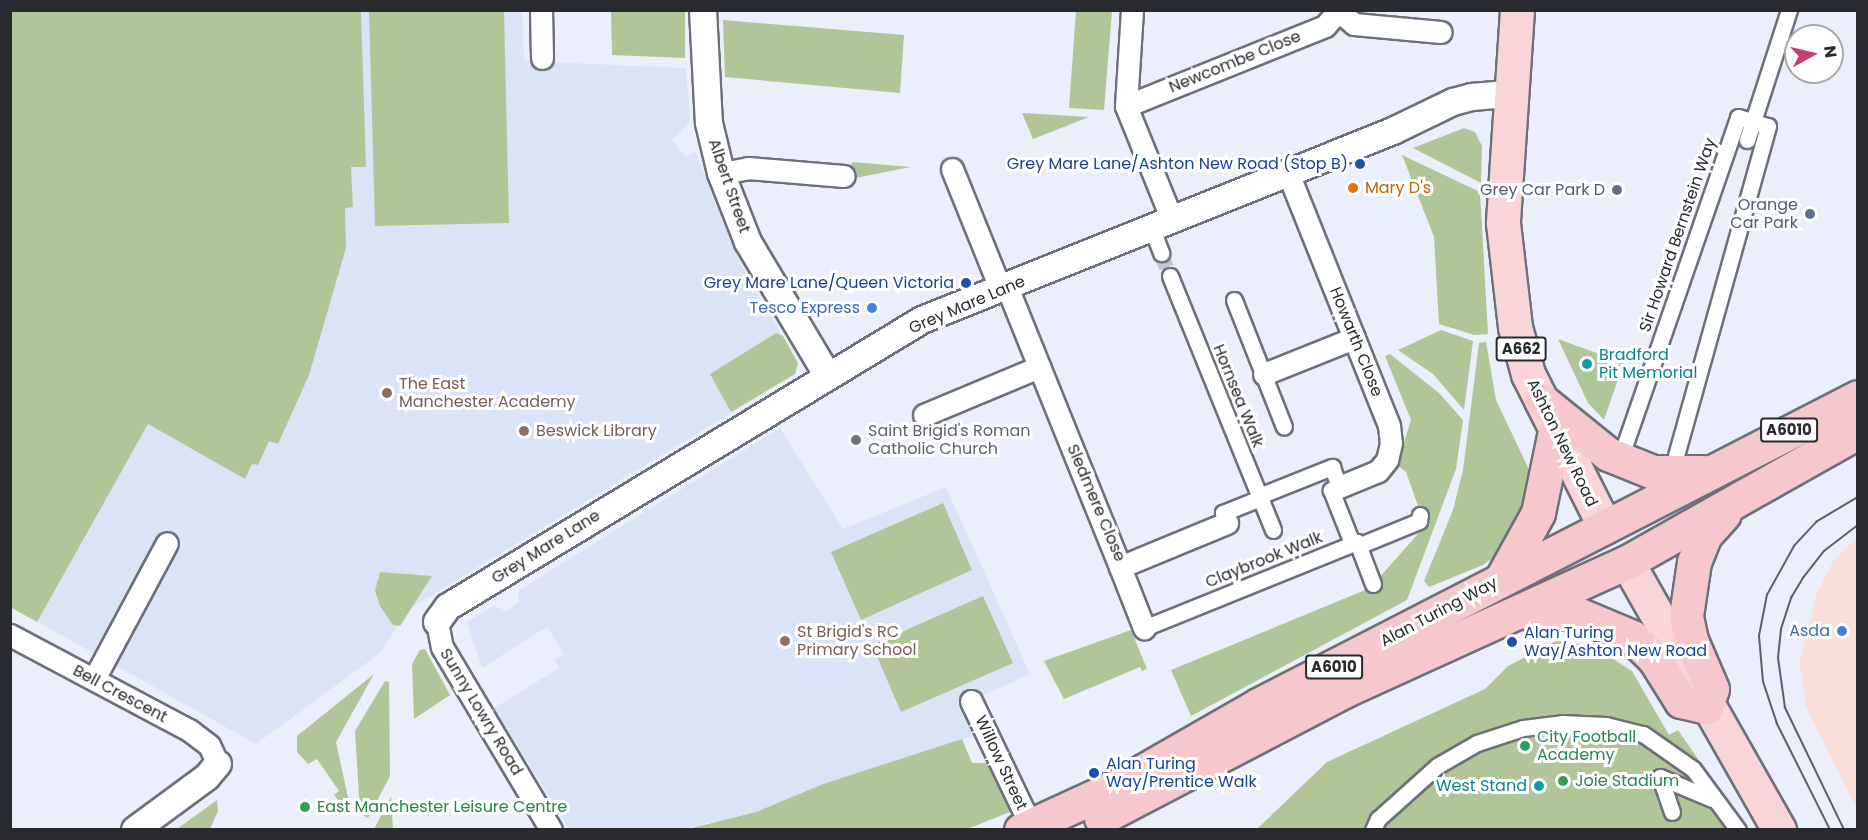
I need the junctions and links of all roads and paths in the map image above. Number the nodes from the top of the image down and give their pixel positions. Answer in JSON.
{"nodes":[{"id":1,"x":541,"y":10,"type":"edge"},
{"id":2,"x":704,"y":10,"type":"edge"},
{"id":3,"x":1132,"y":10,"type":"edge"},
{"id":4,"x":1517,"y":10,"type":"edge"},
{"id":5,"x":1789,"y":10,"type":"edge"},
{"id":6,"x":1339,"y":11,"type":"edge"},
{"id":7,"x":1441,"y":32,"type":"dead end"},
{"id":8,"x":542,"y":58,"type":"dead end"},
{"id":9,"x":1510,"y":94,"type":"junction"},
{"id":10,"x":1126,"y":106,"type":"junction"},
{"id":11,"x":1753,"y":121,"type":"junction"},
{"id":12,"x":1747,"y":140,"type":"dead end"},
{"id":13,"x":952,"y":169,"type":"dead end"},
{"id":14,"x":721,"y":173,"type":"junction"},
{"id":15,"x":1288,"y":173,"type":"junction"},
{"id":16,"x":844,"y":176,"type":"dead end"},
{"id":17,"x":1162,"y":224,"type":"junction"},
{"id":18,"x":1161,"y":253,"type":"tunnel mouth"},
{"id":19,"x":1170,"y":276,"type":"tunnel mouth"},
{"id":20,"x":1004,"y":289,"type":"junction"},
{"id":21,"x":1234,"y":300,"type":"dead end"},
{"id":22,"x":1354,"y":338,"type":"junction"},
{"id":23,"x":1039,"y":367,"type":"junction"},
{"id":24,"x":1264,"y":374,"type":"junction"},
{"id":25,"x":828,"y":376,"type":"junction"},
{"id":26,"x":1857,"y":397,"type":"edge"},
{"id":27,"x":1541,"y":400,"type":"junction"},
{"id":28,"x":924,"y":415,"type":"dead end"},
{"id":29,"x":1284,"y":426,"type":"dead end"},
{"id":30,"x":1555,"y":431,"type":"junction"},
{"id":31,"x":1857,"y":432,"type":"edge"},
{"id":32,"x":1623,"y":447,"type":"dead end"},
{"id":33,"x":1676,"y":455,"type":"dead end"},
{"id":34,"x":1805,"y":460,"type":"junction"},
{"id":35,"x":1706,"y":472,"type":"junction"},
{"id":36,"x":1339,"y":487,"type":"junction"},
{"id":37,"x":1260,"y":497,"type":"junction"},
{"id":38,"x":1734,"y":502,"type":"junction"},
{"id":39,"x":1420,"y":515,"type":"dead end"},
{"id":40,"x":1227,"y":524,"type":"joint"},
{"id":41,"x":1605,"y":527,"type":"junction"},
{"id":42,"x":1273,"y":530,"type":"dead end"},
{"id":43,"x":166,"y":543,"type":"dead end"},
{"id":44,"x":1355,"y":545,"type":"junction"},
{"id":45,"x":1627,"y":562,"type":"junction"},
{"id":46,"x":1120,"y":567,"type":"junction"},
{"id":47,"x":1501,"y":579,"type":"junction"},
{"id":48,"x":1373,"y":585,"type":"dead end"},
{"id":49,"x":1515,"y":614,"type":"junction"},
{"id":50,"x":437,"y":622,"type":"joint"},
{"id":51,"x":1144,"y":628,"type":"joint"},
{"id":52,"x":10,"y":635,"type":"edge"},
{"id":53,"x":1349,"y":659,"type":"junction"},
{"id":54,"x":94,"y":680,"type":"junction"},
{"id":55,"x":971,"y":701,"type":"dead end"},
{"id":56,"x":1706,"y":707,"type":"junction"},
{"id":57,"x":218,"y":764,"type":"joint"},
{"id":58,"x":1713,"y":800,"type":"junction"},
{"id":59,"x":1672,"y":812,"type":"dead end"},
{"id":60,"x":1026,"y":828,"type":"edge"},
{"id":61,"x":135,"y":830,"type":"edge"},
{"id":62,"x":551,"y":830,"type":"edge"},
{"id":63,"x":1076,"y":830,"type":"edge"},
{"id":64,"x":1373,"y":830,"type":"edge"},
{"id":65,"x":1738,"y":830,"type":"edge"},
{"id":66,"x":1779,"y":830,"type":"edge"}],
"edges":[{"from":1,"to":8,"type":"street"},
{"from":2,"to":14,"type":"street","name":"Albert Street"},
{"from":3,"to":10,"type":"street"},
{"from":4,"to":9,"type":"main road","name":"Ashton New Road","number":"A662"},
{"from":5,"to":11,"type":"street"},
{"from":6,"to":7,"type":"street"},
{"from":6,"to":10,"type":"street","name":"Newcombe Close"},
{"from":9,"to":15,"type":"street","name":"Grey Mare Lane"},
{"from":9,"to":27,"type":"main road","name":"Ashton New Road","number":"A662"},
{"from":10,"to":17,"type":"street"},
{"from":11,"to":12,"type":"street"},
{"from":11,"to":32,"type":"street","name":"Sir Howard Bernstein Way"},
{"from":11,"to":33,"type":"street"},
{"from":13,"to":20,"type":"street","name":"Sledmere Close"},
{"from":14,"to":16,"type":"street"},
{"from":14,"to":25,"type":"street","name":"Albert Street"},
{"from":15,"to":17,"type":"street","name":"Grey Mare Lane"},
{"from":15,"to":22,"type":"street","name":"Howarth Close"},
{"from":17,"to":18,"type":"street"},
{"from":17,"to":20,"type":"street","name":"Grey Mare Lane"},
{"from":19,"to":37,"type":"street","name":"Hornsea Walk"},
{"from":20,"to":23,"type":"street","name":"Sledmere Close"},
{"from":20,"to":25,"type":"street","name":"Grey Mare Lane"},
{"from":21,"to":24,"type":"street"},
{"from":22,"to":24,"type":"street"},
{"from":22,"to":36,"type":"street","name":"Howarth Close"},
{"from":23,"to":28,"type":"street"},
{"from":23,"to":46,"type":"street","name":"Sledmere Close"},
{"from":24,"to":29,"type":"street"},
{"from":25,"to":50,"type":"street","name":"Grey Mare Lane"},
{"from":26,"to":35,"type":"highway","name":"Alan Turing Way","number":"A6010"},
{"from":27,"to":30,"type":"main road","name":"Ashton New Road","number":"A662"},
{"from":27,"to":35,"type":"highway"},
{"from":30,"to":41,"type":"main road","name":"Ashton New Road","number":"A662"},
{"from":30,"to":47,"type":"highway"},
{"from":31,"to":34,"type":"highway","name":"Alan Turing Way","number":"A6010"},
{"from":34,"to":38,"type":"highway","name":"Alan Turing Way","number":"A6010"},
{"from":34,"to":41,"type":"highway"},
{"from":35,"to":41,"type":"highway","name":"Alan Turing Way","number":"A6010"},
{"from":36,"to":37,"type":"street","name":"Sledmere Close"},
{"from":36,"to":44,"type":"street"},
{"from":37,"to":40,"type":"street","name":"Sledmere Close"},
{"from":37,"to":42,"type":"street","name":"Hornsea Walk"},
{"from":38,"to":45,"type":"highway","name":"Alan Turing Way","number":"A6010"},
{"from":38,"to":56,"type":"highway"},
{"from":39,"to":44,"type":"street","name":"Claybrook Walk"},
{"from":40,"to":46,"type":"street","name":"Sledmere Close"},
{"from":41,"to":45,"type":"highway","name":"Ashton New Road"},
{"from":41,"to":47,"type":"highway","name":"Alan Turing Way","number":"A6010"},
{"from":43,"to":54,"type":"street"},
{"from":44,"to":48,"type":"street"},
{"from":44,"to":51,"type":"street","name":"Claybrook Walk"},
{"from":45,"to":49,"type":"highway","name":"Alan Turing Way","number":"A6010"},
{"from":45,"to":53,"type":"highway"},
{"from":45,"to":56,"type":"main road","name":"Ashton New Road"},
{"from":46,"to":51,"type":"street"},
{"from":47,"to":53,"type":"highway","name":"Alan Turing Way","number":"A6010"},
{"from":49,"to":56,"type":"highway"},
{"from":49,"to":63,"type":"highway","name":"Alan Turing Way","number":"A6010"},
{"from":50,"to":62,"type":"street","name":"Sunny Lowry Road"},
{"from":52,"to":54,"type":"street","name":"Bell Crescent"},
{"from":53,"to":60,"type":"highway","name":"Alan Turing Way","number":"A6010"},
{"from":54,"to":57,"type":"street","name":"Bell Crescent"},
{"from":55,"to":60,"type":"street","name":"Willow Street"},
{"from":56,"to":66,"type":"main road","name":"Ashton New Road"},
{"from":57,"to":61,"type":"street"},
{"from":58,"to":59,"type":"street"},
{"from":58,"to":64,"type":"street"},
{"from":58,"to":65,"type":"street"}]}
